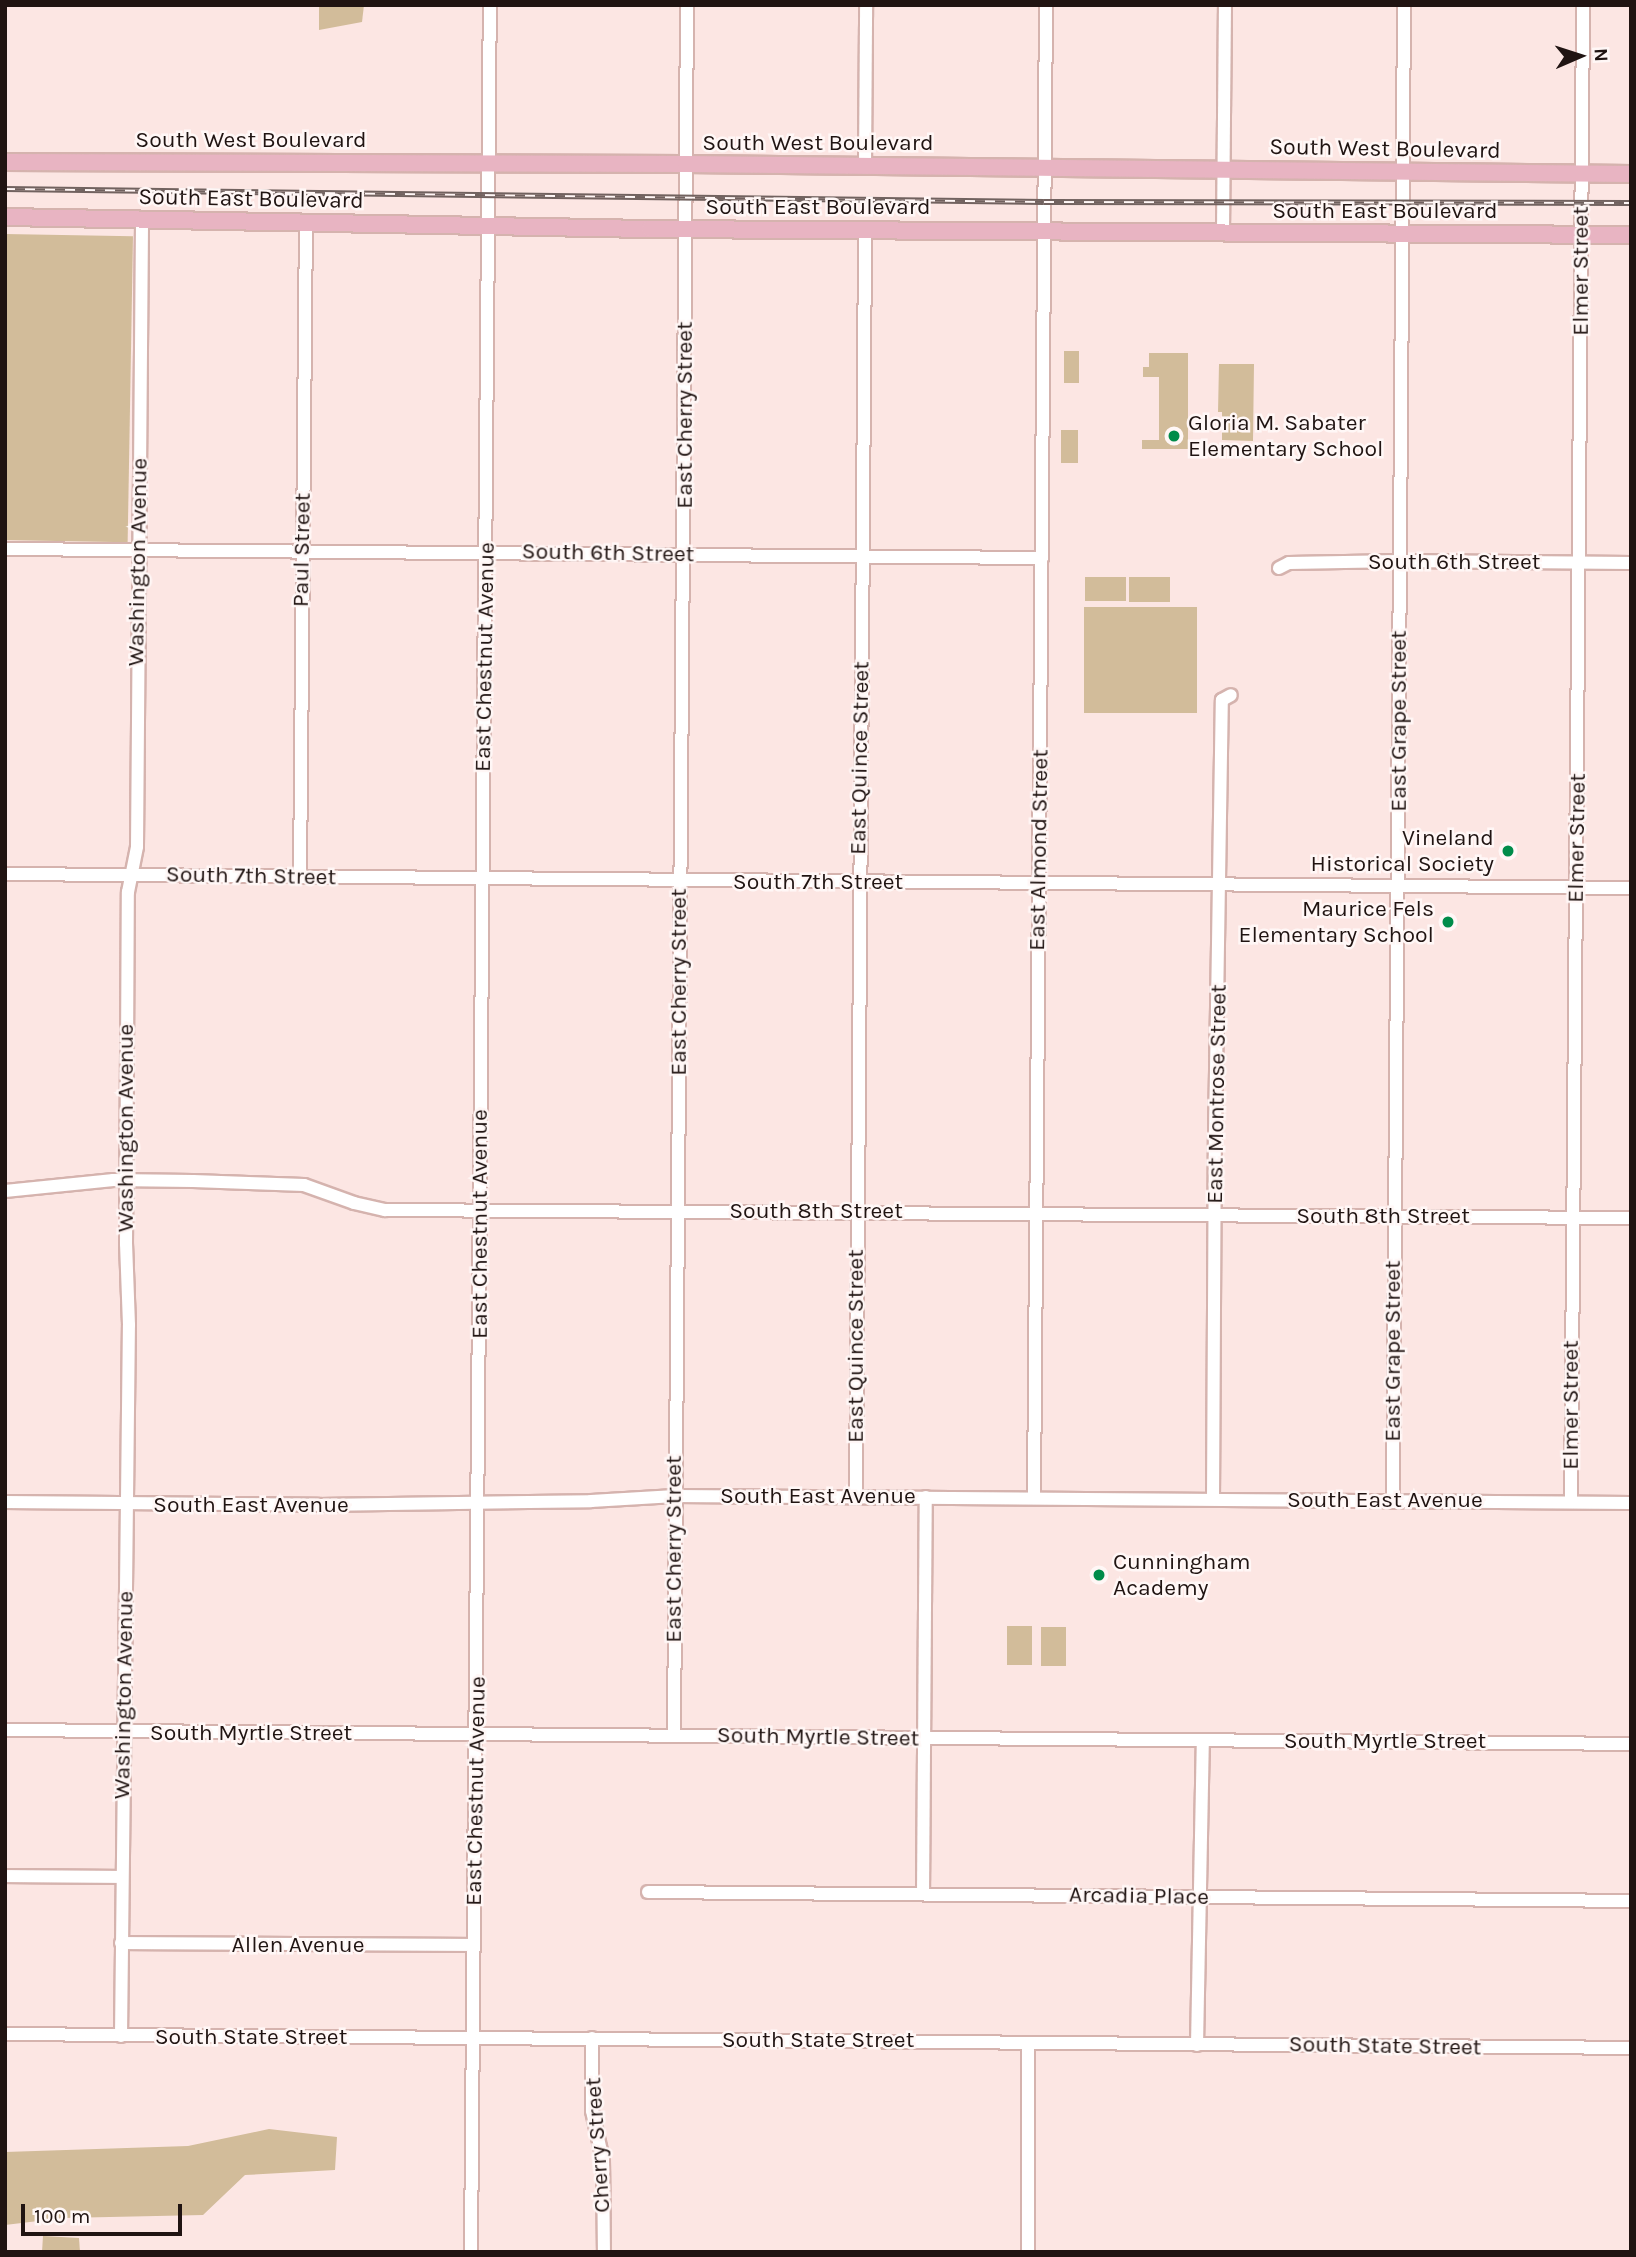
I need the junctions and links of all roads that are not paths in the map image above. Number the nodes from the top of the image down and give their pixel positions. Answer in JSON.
{"nodes":[{"id":1,"x":490,"y":5,"type":"edge"},
{"id":2,"x":687,"y":5,"type":"edge"},
{"id":3,"x":866,"y":5,"type":"edge"},
{"id":4,"x":1046,"y":5,"type":"edge"},
{"id":5,"x":1225,"y":5,"type":"edge"},
{"id":6,"x":1404,"y":5,"type":"edge"},
{"id":7,"x":1583,"y":5,"type":"edge"},
{"id":8,"x":5,"y":162,"type":"edge"},
{"id":9,"x":489,"y":163,"type":"junction"},
{"id":10,"x":686,"y":164,"type":"junction"},
{"id":11,"x":865,"y":166,"type":"junction"},
{"id":12,"x":1045,"y":167,"type":"junction"},
{"id":13,"x":1224,"y":170,"type":"junction"},
{"id":14,"x":1404,"y":172,"type":"junction"},
{"id":15,"x":1582,"y":173,"type":"junction"},
{"id":16,"x":1631,"y":174,"type":"edge"},
{"id":17,"x":5,"y":217,"type":"edge"},
{"id":18,"x":142,"y":221,"type":"junction"},
{"id":19,"x":306,"y":222,"type":"junction"},
{"id":20,"x":489,"y":224,"type":"junction"},
{"id":21,"x":686,"y":229,"type":"junction"},
{"id":22,"x":864,"y":230,"type":"junction"},
{"id":23,"x":1044,"y":230,"type":"junction"},
{"id":24,"x":1223,"y":232,"type":"junction"},
{"id":25,"x":1403,"y":234,"type":"junction"},
{"id":26,"x":1581,"y":235,"type":"junction"},
{"id":27,"x":1631,"y":236,"type":"edge"},
{"id":28,"x":5,"y":548,"type":"edge"},
{"id":29,"x":138,"y":549,"type":"junction"},
{"id":30,"x":302,"y":551,"type":"junction"},
{"id":31,"x":486,"y":551,"type":"junction"},
{"id":32,"x":684,"y":554,"type":"junction"},
{"id":33,"x":862,"y":556,"type":"junction"},
{"id":34,"x":1042,"y":558,"type":"junction"},
{"id":35,"x":1399,"y":561,"type":"junction"},
{"id":36,"x":1579,"y":563,"type":"junction"},
{"id":37,"x":1631,"y":563,"type":"edge"},
{"id":38,"x":1279,"y":569,"type":"dead end"},
{"id":39,"x":1231,"y":695,"type":"dead end"},
{"id":40,"x":5,"y":874,"type":"edge"},
{"id":41,"x":133,"y":875,"type":"junction"},
{"id":42,"x":300,"y":877,"type":"junction"},
{"id":43,"x":482,"y":878,"type":"junction"},
{"id":44,"x":680,"y":881,"type":"junction"},
{"id":45,"x":859,"y":883,"type":"junction"},
{"id":46,"x":1039,"y":884,"type":"junction"},
{"id":47,"x":1219,"y":886,"type":"junction"},
{"id":48,"x":1398,"y":886,"type":"junction"},
{"id":49,"x":1576,"y":888,"type":"junction"},
{"id":50,"x":1631,"y":888,"type":"edge"},
{"id":51,"x":126,"y":1180,"type":"junction"},
{"id":52,"x":5,"y":1192,"type":"edge"},
{"id":53,"x":480,"y":1208,"type":"junction"},
{"id":54,"x":677,"y":1211,"type":"junction"},
{"id":55,"x":857,"y":1212,"type":"junction"},
{"id":56,"x":1036,"y":1213,"type":"junction"},
{"id":57,"x":1215,"y":1214,"type":"junction"},
{"id":58,"x":1394,"y":1217,"type":"junction"},
{"id":59,"x":1573,"y":1217,"type":"junction"},
{"id":60,"x":1631,"y":1218,"type":"edge"},
{"id":61,"x":675,"y":1496,"type":"junction"},
{"id":62,"x":856,"y":1496,"type":"junction"},
{"id":63,"x":926,"y":1497,"type":"junction"},
{"id":64,"x":1034,"y":1497,"type":"junction"},
{"id":65,"x":1213,"y":1499,"type":"junction"},
{"id":66,"x":5,"y":1502,"type":"edge"},
{"id":67,"x":478,"y":1502,"type":"junction"},
{"id":68,"x":1393,"y":1502,"type":"junction"},
{"id":69,"x":1571,"y":1502,"type":"junction"},
{"id":70,"x":1631,"y":1503,"type":"edge"},
{"id":71,"x":127,"y":1504,"type":"junction"},
{"id":72,"x":5,"y":1730,"type":"edge"},
{"id":73,"x":123,"y":1732,"type":"junction"},
{"id":74,"x":476,"y":1734,"type":"junction"},
{"id":75,"x":674,"y":1736,"type":"junction"},
{"id":76,"x":924,"y":1738,"type":"junction"},
{"id":77,"x":1203,"y":1740,"type":"junction"},
{"id":78,"x":1631,"y":1744,"type":"edge"},
{"id":79,"x":5,"y":1875,"type":"edge"},
{"id":80,"x":122,"y":1877,"type":"junction"},
{"id":81,"x":648,"y":1892,"type":"dead end"},
{"id":82,"x":923,"y":1894,"type":"junction"},
{"id":83,"x":1200,"y":1896,"type":"junction"},
{"id":84,"x":1631,"y":1901,"type":"edge"},
{"id":85,"x":121,"y":1943,"type":"junction"},
{"id":86,"x":474,"y":1945,"type":"junction"},
{"id":87,"x":5,"y":2034,"type":"edge"},
{"id":88,"x":121,"y":2036,"type":"junction"},
{"id":89,"x":473,"y":2038,"type":"junction"},
{"id":90,"x":592,"y":2039,"type":"junction"},
{"id":91,"x":1028,"y":2043,"type":"junction"},
{"id":92,"x":1197,"y":2045,"type":"junction"},
{"id":93,"x":1631,"y":2048,"type":"edge"},
{"id":94,"x":471,"y":2252,"type":"edge"},
{"id":95,"x":604,"y":2252,"type":"edge"},
{"id":96,"x":1028,"y":2252,"type":"edge"}],
"edges":[{"from":1,"to":9,"type":"street","name":"East Chestnut Avenue"},
{"from":2,"to":10,"type":"street","name":"East Cherry Street"},
{"from":3,"to":11,"type":"street"},
{"from":4,"to":12,"type":"street","name":"East Almond Street"},
{"from":5,"to":13,"type":"street"},
{"from":6,"to":14,"type":"street","name":"East Grape Street"},
{"from":7,"to":15,"type":"street","name":"Elmer Street"},
{"from":8,"to":9,"type":"main road","name":"South West Boulevard"},
{"from":9,"to":10,"type":"main road","name":"South West Boulevard"},
{"from":9,"to":20,"type":"street","name":"East Chestnut Avenue"},
{"from":10,"to":11,"type":"main road","name":"South West Boulevard"},
{"from":10,"to":21,"type":"street","name":"East Cherry Street"},
{"from":11,"to":12,"type":"main road","name":"South West Boulevard"},
{"from":12,"to":13,"type":"main road","name":"South West Boulevard"},
{"from":12,"to":23,"type":"street","name":"East Almond Street"},
{"from":13,"to":14,"type":"main road","name":"South West Boulevard"},
{"from":13,"to":24,"type":"street"},
{"from":14,"to":15,"type":"main road","name":"South West Boulevard"},
{"from":14,"to":25,"type":"street","name":"East Grape Street"},
{"from":15,"to":16,"type":"main road","name":"South West Boulevard"},
{"from":15,"to":26,"type":"street","name":"Elmer Street"},
{"from":17,"to":18,"type":"main road","name":"South East Boulevard"},
{"from":18,"to":19,"type":"main road","name":"South East Boulevard"},
{"from":18,"to":29,"type":"street","name":"Washington Avenue"},
{"from":19,"to":20,"type":"main road","name":"South East Boulevard"},
{"from":19,"to":30,"type":"street","name":"Paul Street"},
{"from":20,"to":21,"type":"main road","name":"South East Boulevard"},
{"from":20,"to":31,"type":"street","name":"East Chestnut Avenue"},
{"from":21,"to":22,"type":"main road","name":"South East Boulevard"},
{"from":21,"to":32,"type":"street","name":"East Cherry Street"},
{"from":22,"to":23,"type":"main road","name":"South East Boulevard"},
{"from":22,"to":33,"type":"street","name":"East Quince Street"},
{"from":23,"to":24,"type":"main road","name":"South East Boulevard"},
{"from":23,"to":34,"type":"street","name":"East Almond Street"},
{"from":24,"to":25,"type":"main road","name":"South East Boulevard"},
{"from":25,"to":26,"type":"main road","name":"South East Boulevard"},
{"from":25,"to":35,"type":"street","name":"East Grape Street"},
{"from":26,"to":27,"type":"main road","name":"South East Boulevard"},
{"from":26,"to":36,"type":"street","name":"Elmer Street"},
{"from":28,"to":29,"type":"street","name":"South 6th Street"},
{"from":29,"to":30,"type":"street","name":"South 6th Street"},
{"from":29,"to":41,"type":"street","name":"Washington Avenue"},
{"from":30,"to":31,"type":"street","name":"South 6th Street"},
{"from":30,"to":42,"type":"street","name":"Paul Street"},
{"from":31,"to":32,"type":"street","name":"South 6th Street"},
{"from":31,"to":43,"type":"street","name":"East Chestnut Avenue"},
{"from":32,"to":33,"type":"street","name":"South 6th Street"},
{"from":32,"to":44,"type":"street","name":"East Cherry Street"},
{"from":33,"to":34,"type":"street","name":"South 6th Street"},
{"from":33,"to":45,"type":"street","name":"East Quince Street"},
{"from":34,"to":46,"type":"street","name":"East Almond Street"},
{"from":35,"to":36,"type":"street","name":"South 6th Street"},
{"from":35,"to":38,"type":"street","name":"South 6th Street"},
{"from":35,"to":48,"type":"street","name":"East Grape Street"},
{"from":36,"to":37,"type":"street","name":"South 6th Street"},
{"from":36,"to":49,"type":"street","name":"Elmer Street"},
{"from":39,"to":47,"type":"street","name":"East Montrose Street"},
{"from":40,"to":41,"type":"street","name":"South 7th Street"},
{"from":41,"to":42,"type":"street","name":"South 7th Street"},
{"from":41,"to":51,"type":"street","name":"Washington Avenue"},
{"from":42,"to":43,"type":"street","name":"South 7th Street"},
{"from":43,"to":44,"type":"street","name":"South 7th Street"},
{"from":43,"to":53,"type":"street","name":"East Chestnut Avenue"},
{"from":44,"to":45,"type":"street","name":"South 7th Street"},
{"from":44,"to":54,"type":"street","name":"East Cherry Street"},
{"from":45,"to":46,"type":"street","name":"South 7th Street"},
{"from":45,"to":55,"type":"street","name":"East Quince Street"},
{"from":46,"to":47,"type":"street","name":"South 7th Street"},
{"from":46,"to":56,"type":"street","name":"East Almond Street"},
{"from":47,"to":48,"type":"street","name":"South 7th Street"},
{"from":47,"to":57,"type":"street","name":"East Montrose Street"},
{"from":48,"to":49,"type":"street","name":"South 7th Street"},
{"from":48,"to":58,"type":"street","name":"East Grape Street"},
{"from":49,"to":50,"type":"street","name":"South 7th Street"},
{"from":49,"to":59,"type":"street","name":"Elmer Street"},
{"from":51,"to":52,"type":"street","name":"South 8th Street"},
{"from":51,"to":53,"type":"street","name":"South 8th Street"},
{"from":51,"to":71,"type":"street","name":"Washington Avenue"},
{"from":53,"to":54,"type":"street","name":"South 8th Street"},
{"from":53,"to":67,"type":"street","name":"East Chestnut Avenue"},
{"from":54,"to":55,"type":"street","name":"South 8th Street"},
{"from":54,"to":61,"type":"street","name":"East Cherry Street"},
{"from":55,"to":56,"type":"street","name":"South 8th Street"},
{"from":55,"to":62,"type":"street","name":"East Quince Street"},
{"from":56,"to":57,"type":"street","name":"South 8th Street"},
{"from":56,"to":64,"type":"street","name":"East Almond Street"},
{"from":57,"to":58,"type":"street","name":"South 8th Street"},
{"from":57,"to":65,"type":"street","name":"East Montrose Street"},
{"from":58,"to":59,"type":"street","name":"South 8th Street"},
{"from":58,"to":68,"type":"street","name":"East Grape Street"},
{"from":59,"to":60,"type":"street","name":"South 8th Street"},
{"from":59,"to":69,"type":"street","name":"Elmer Street"},
{"from":61,"to":62,"type":"street","name":"South East Avenue"},
{"from":61,"to":67,"type":"street","name":"South East Avenue"},
{"from":61,"to":75,"type":"street","name":"East Cherry Street"},
{"from":62,"to":63,"type":"street","name":"South East Avenue"},
{"from":63,"to":64,"type":"street","name":"South East Avenue"},
{"from":63,"to":76,"type":"street"},
{"from":64,"to":65,"type":"street","name":"South East Avenue"},
{"from":65,"to":68,"type":"street","name":"South East Avenue"},
{"from":66,"to":71,"type":"street","name":"South East Avenue"},
{"from":67,"to":71,"type":"street","name":"South East Avenue"},
{"from":67,"to":74,"type":"street","name":"East Chestnut Avenue"},
{"from":68,"to":69,"type":"street","name":"South East Avenue"},
{"from":69,"to":70,"type":"street","name":"South East Avenue"},
{"from":71,"to":73,"type":"street","name":"Washington Avenue"},
{"from":72,"to":73,"type":"street","name":"South Myrtle Street"},
{"from":73,"to":74,"type":"street","name":"South Myrtle Street"},
{"from":73,"to":80,"type":"street","name":"Washington Avenue"},
{"from":74,"to":75,"type":"street","name":"South Myrtle Street"},
{"from":74,"to":86,"type":"street","name":"East Chestnut Avenue"},
{"from":75,"to":76,"type":"street","name":"South Myrtle Street"},
{"from":76,"to":77,"type":"street","name":"South Myrtle Street"},
{"from":76,"to":82,"type":"street"},
{"from":77,"to":78,"type":"street","name":"South Myrtle Street"},
{"from":77,"to":83,"type":"street"},
{"from":79,"to":80,"type":"street"},
{"from":80,"to":85,"type":"street","name":"Washington Avenue"},
{"from":81,"to":82,"type":"street","name":"Arcadia Place"},
{"from":82,"to":83,"type":"street","name":"Arcadia Place"},
{"from":83,"to":84,"type":"street","name":"Arcadia Place"},
{"from":83,"to":92,"type":"street"},
{"from":85,"to":86,"type":"street","name":"Allen Avenue"},
{"from":85,"to":88,"type":"street","name":"Washington Avenue"},
{"from":86,"to":89,"type":"street","name":"East Chestnut Avenue"},
{"from":87,"to":88,"type":"street","name":"South State Street"},
{"from":88,"to":89,"type":"street","name":"South State Street"},
{"from":89,"to":90,"type":"street","name":"South State Street"},
{"from":89,"to":94,"type":"street","name":"East Chestnut Avenue"},
{"from":90,"to":91,"type":"street","name":"South State Street"},
{"from":90,"to":95,"type":"street","name":"Cherry Street"},
{"from":91,"to":92,"type":"street","name":"South State Street"},
{"from":91,"to":96,"type":"street"},
{"from":92,"to":93,"type":"street","name":"South State Street"}]}
